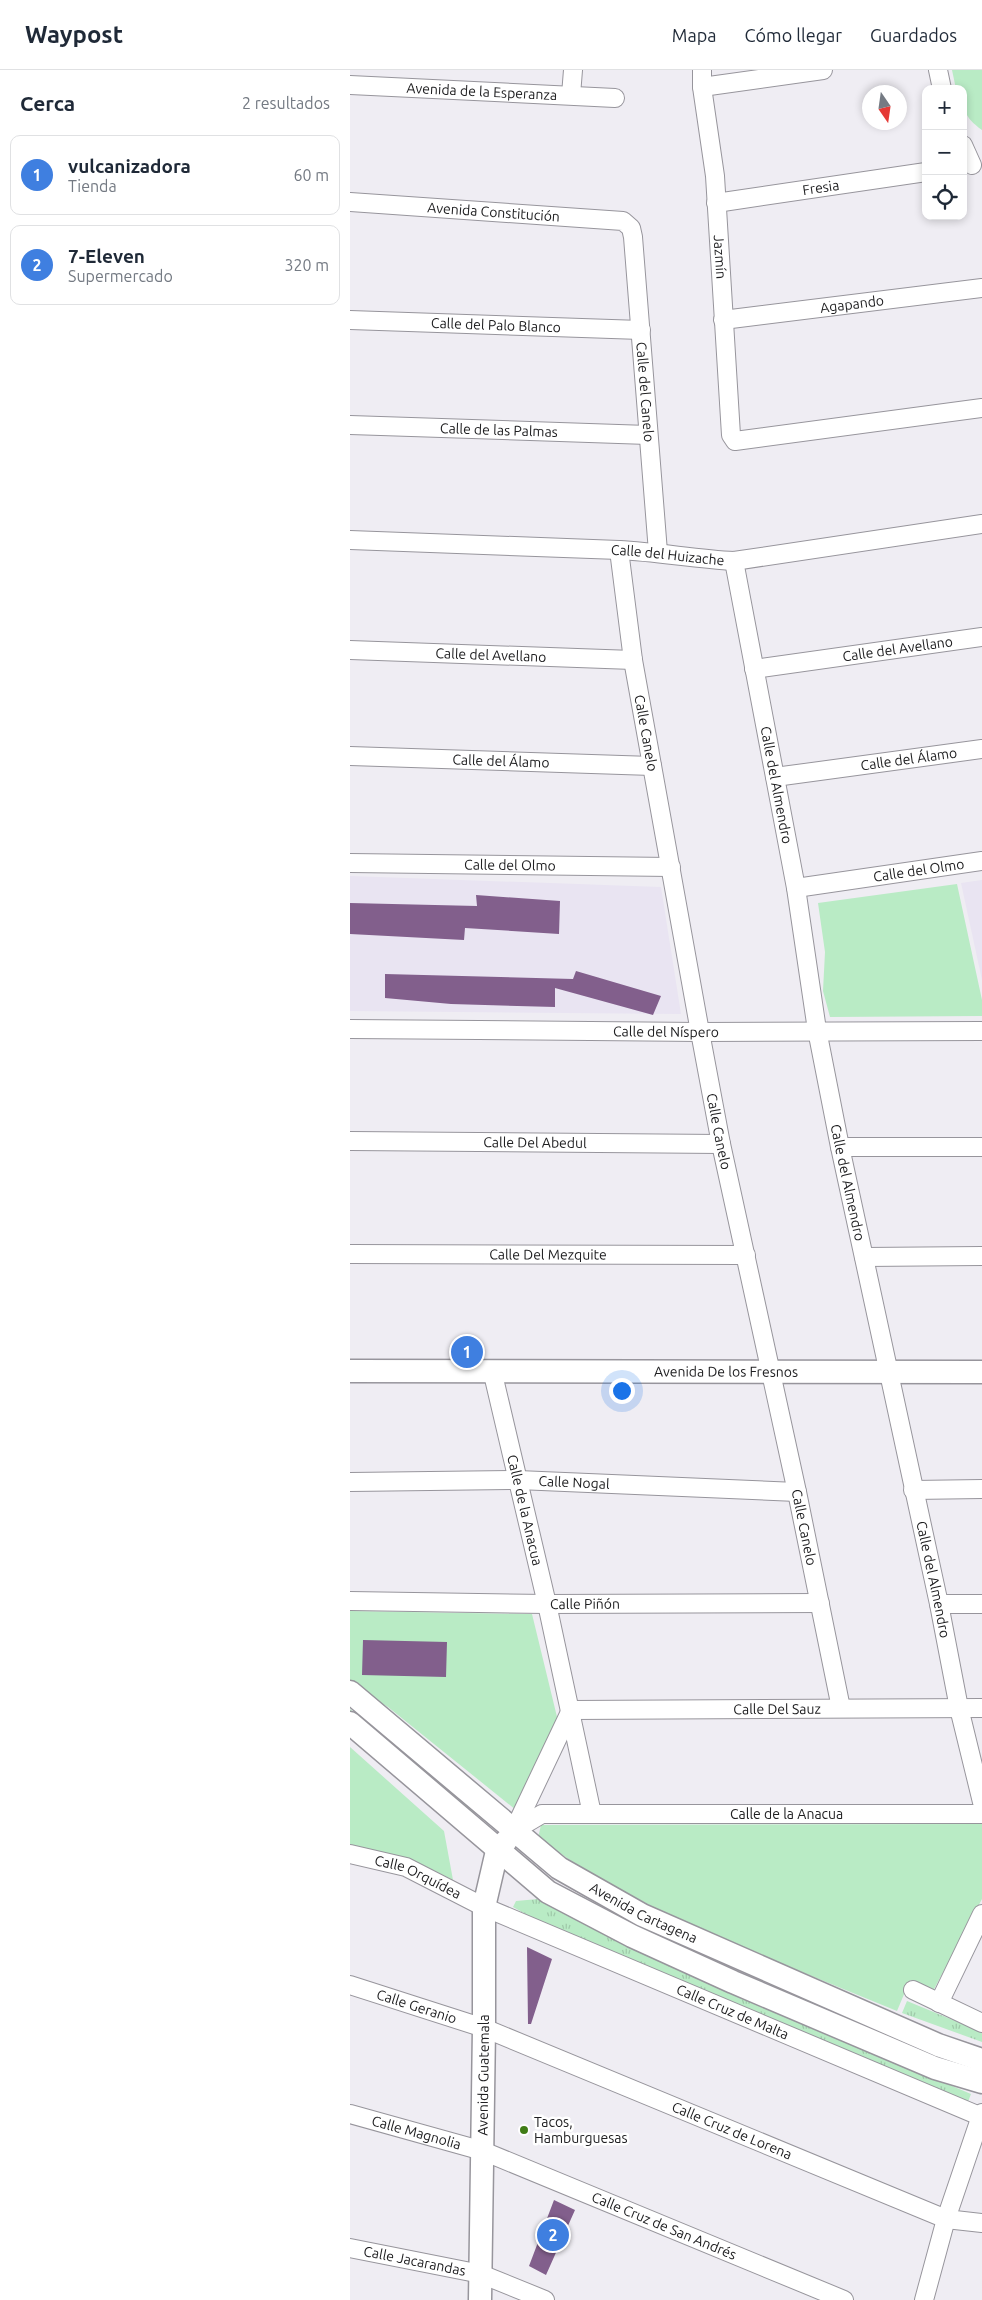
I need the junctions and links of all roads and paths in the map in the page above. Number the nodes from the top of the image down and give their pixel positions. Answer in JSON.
{"nodes":[{"id":1,"x":573,"y":70,"type":"edge"},
{"id":2,"x":823,"y":70,"type":"edge"},
{"id":3,"x":938,"y":70,"type":"edge"},
{"id":4,"x":702,"y":78,"type":"edge"},
{"id":5,"x":350,"y":85,"type":"edge"},
{"id":6,"x":941,"y":85,"type":"edge"},
{"id":7,"x":571,"y":95,"type":"junction"},
{"id":8,"x":616,"y":98,"type":"dead end"},
{"id":9,"x":967,"y":153,"type":"edge"},
{"id":10,"x":973,"y":165,"type":"edge"},
{"id":11,"x":922,"y":173,"type":"edge"},
{"id":12,"x":350,"y":202,"type":"edge"},
{"id":13,"x":716,"y":203,"type":"junction"},
{"id":14,"x":632,"y":231,"type":"joint"},
{"id":15,"x":982,"y":288,"type":"edge"},
{"id":16,"x":350,"y":320,"type":"edge"},
{"id":17,"x":723,"y":320,"type":"junction"},
{"id":18,"x":641,"y":330,"type":"junction"},
{"id":19,"x":982,"y":408,"type":"edge"},
{"id":20,"x":350,"y":425,"type":"edge"},
{"id":21,"x":648,"y":435,"type":"junction"},
{"id":22,"x":982,"y":524,"type":"edge"},
{"id":23,"x":350,"y":540,"type":"edge"},
{"id":24,"x":619,"y":550,"type":"junction"},
{"id":25,"x":658,"y":552,"type":"junction"},
{"id":26,"x":734,"y":561,"type":"junction"},
{"id":27,"x":982,"y":637,"type":"edge"},
{"id":28,"x":350,"y":650,"type":"edge"},
{"id":29,"x":633,"y":660,"type":"junction"},
{"id":30,"x":754,"y":669,"type":"junction"},
{"id":31,"x":982,"y":749,"type":"edge"},
{"id":32,"x":350,"y":756,"type":"edge"},
{"id":33,"x":652,"y":766,"type":"junction"},
{"id":34,"x":775,"y":777,"type":"junction"},
{"id":35,"x":982,"y":861,"type":"edge"},
{"id":36,"x":350,"y":863,"type":"edge"},
{"id":37,"x":671,"y":867,"type":"junction"},
{"id":38,"x":796,"y":888,"type":"junction"},
{"id":39,"x":350,"y":1029,"type":"edge"},
{"id":40,"x":817,"y":1030,"type":"junction"},
{"id":41,"x":982,"y":1031,"type":"edge"},
{"id":42,"x":700,"y":1032,"type":"junction"},
{"id":43,"x":350,"y":1140,"type":"edge"},
{"id":44,"x":721,"y":1144,"type":"junction"},
{"id":45,"x":840,"y":1147,"type":"junction"},
{"id":46,"x":982,"y":1147,"type":"edge"},
{"id":47,"x":350,"y":1254,"type":"edge"},
{"id":48,"x":746,"y":1255,"type":"junction"},
{"id":49,"x":982,"y":1256,"type":"edge"},
{"id":50,"x":864,"y":1257,"type":"junction"},
{"id":51,"x":492,"y":1370,"type":"junction"},
{"id":52,"x":350,"y":1371,"type":"edge"},
{"id":53,"x":772,"y":1372,"type":"junction"},
{"id":54,"x":889,"y":1372,"type":"junction"},
{"id":55,"x":982,"y":1372,"type":"edge"},
{"id":56,"x":518,"y":1480,"type":"junction"},
{"id":57,"x":350,"y":1482,"type":"edge"},
{"id":58,"x":982,"y":1489,"type":"edge"},
{"id":59,"x":913,"y":1490,"type":"junction"},
{"id":60,"x":797,"y":1492,"type":"junction"},
{"id":61,"x":350,"y":1601,"type":"edge"},
{"id":62,"x":820,"y":1603,"type":"junction"},
{"id":63,"x":547,"y":1604,"type":"junction"},
{"id":64,"x":939,"y":1604,"type":"junction"},
{"id":65,"x":982,"y":1604,"type":"edge"},
{"id":66,"x":350,"y":1692,"type":"edge"},
{"id":67,"x":841,"y":1708,"type":"junction"},
{"id":68,"x":959,"y":1708,"type":"junction"},
{"id":69,"x":982,"y":1708,"type":"edge"},
{"id":70,"x":571,"y":1710,"type":"junction"},
{"id":71,"x":350,"y":1723,"type":"edge"},
{"id":72,"x":982,"y":1802,"type":"edge"},
{"id":73,"x":592,"y":1814,"type":"junction"},
{"id":74,"x":982,"y":1814,"type":"edge"},
{"id":75,"x":514,"y":1830,"type":"junction"},
{"id":76,"x":497,"y":1850,"type":"junction"},
{"id":77,"x":350,"y":1854,"type":"edge"},
{"id":78,"x":484,"y":1907,"type":"junction"},
{"id":79,"x":980,"y":1916,"type":"edge"},
{"id":80,"x":350,"y":1985,"type":"edge"},
{"id":81,"x":913,"y":1990,"type":"dead end"},
{"id":82,"x":940,"y":2003,"type":"junction"},
{"id":83,"x":982,"y":2023,"type":"edge"},
{"id":84,"x":484,"y":2028,"type":"junction"},
{"id":85,"x":982,"y":2060,"type":"edge"},
{"id":86,"x":982,"y":2082,"type":"edge"},
{"id":87,"x":350,"y":2114,"type":"edge"},
{"id":88,"x":982,"y":2116,"type":"edge"},
{"id":89,"x":483,"y":2151,"type":"junction"},
{"id":90,"x":946,"y":2219,"type":"junction"},
{"id":91,"x":982,"y":2224,"type":"edge"},
{"id":92,"x":350,"y":2248,"type":"edge"},
{"id":93,"x":481,"y":2274,"type":"junction"},
{"id":94,"x":480,"y":2300,"type":"edge"},
{"id":95,"x":545,"y":2300,"type":"edge"},
{"id":96,"x":844,"y":2300,"type":"edge"},
{"id":97,"x":924,"y":2300,"type":"edge"}],
"edges":[{"from":1,"to":7,"type":"street"},
{"from":2,"to":4,"type":"street"},
{"from":3,"to":6,"type":"street"},
{"from":4,"to":13,"type":"street","name":"Jazmín"},
{"from":5,"to":7,"type":"street","name":"Avenida de la Esperanza"},
{"from":7,"to":8,"type":"street","name":"Avenida de la Esperanza"},
{"from":9,"to":10,"type":"street"},
{"from":11,"to":13,"type":"street","name":"Fresia"},
{"from":12,"to":14,"type":"street","name":"Avenida Constitución"},
{"from":13,"to":17,"type":"street","name":"Jazmín"},
{"from":14,"to":18,"type":"street","name":"Calle del Canelo"},
{"from":15,"to":17,"type":"street","name":"Agapando"},
{"from":16,"to":18,"type":"street","name":"Calle del Palo Blanco"},
{"from":17,"to":19,"type":"street","name":"Jazmín"},
{"from":18,"to":21,"type":"street","name":"Calle del Canelo"},
{"from":20,"to":21,"type":"street","name":"Calle de las Palmas"},
{"from":21,"to":25,"type":"street","name":"Calle del Canelo"},
{"from":22,"to":26,"type":"street","name":"Calle del Huizache"},
{"from":23,"to":24,"type":"street","name":"Calle del Huizache"},
{"from":24,"to":25,"type":"street","name":"Calle del Huizache"},
{"from":24,"to":29,"type":"street","name":"Calle Canelo"},
{"from":25,"to":26,"type":"street","name":"Calle del Huizache"},
{"from":26,"to":30,"type":"street","name":"Calle del Almendro"},
{"from":27,"to":30,"type":"street","name":"Calle del Avellano"},
{"from":28,"to":29,"type":"street","name":"Calle del Avellano"},
{"from":29,"to":33,"type":"street","name":"Calle Canelo"},
{"from":30,"to":34,"type":"street","name":"Calle del Almendro"},
{"from":31,"to":34,"type":"street","name":"Calle del Álamo"},
{"from":32,"to":33,"type":"street","name":"Calle del Álamo"},
{"from":33,"to":37,"type":"street","name":"Calle Canelo"},
{"from":34,"to":38,"type":"street","name":"Calle del Almendro"},
{"from":35,"to":38,"type":"street","name":"Calle del Olmo"},
{"from":36,"to":37,"type":"street","name":"Calle del Olmo"},
{"from":37,"to":42,"type":"street","name":"Calle Canelo"},
{"from":38,"to":40,"type":"street","name":"Calle del Almendro"},
{"from":39,"to":42,"type":"street","name":"Calle del Níspero"},
{"from":40,"to":41,"type":"street","name":"Calle del Níspero"},
{"from":40,"to":42,"type":"street","name":"Calle del Níspero"},
{"from":40,"to":45,"type":"street","name":"Calle del Almendro"},
{"from":42,"to":44,"type":"street","name":"Calle Canelo"},
{"from":43,"to":44,"type":"street","name":"Calle Del Abedul"},
{"from":44,"to":48,"type":"street","name":"Calle Canelo"},
{"from":45,"to":46,"type":"street"},
{"from":45,"to":50,"type":"street","name":"Calle del Almendro"},
{"from":47,"to":48,"type":"street","name":"Calle Del Mezquite"},
{"from":48,"to":53,"type":"street","name":"Calle Canelo"},
{"from":49,"to":50,"type":"street"},
{"from":50,"to":54,"type":"street","name":"Calle del Almendro"},
{"from":51,"to":52,"type":"street","name":"Avenida De los Fresnos"},
{"from":51,"to":53,"type":"street","name":"Avenida De los Fresnos"},
{"from":51,"to":56,"type":"street","name":"Calle de la Anacua"},
{"from":53,"to":54,"type":"street","name":"Avenida De los Fresnos"},
{"from":53,"to":60,"type":"street","name":"Calle Canelo"},
{"from":54,"to":55,"type":"street","name":"Avenida De los Fresnos"},
{"from":54,"to":59,"type":"street","name":"Calle del Almendro"},
{"from":56,"to":57,"type":"street","name":"Calle Nogal"},
{"from":56,"to":60,"type":"street","name":"Calle Nogal"},
{"from":56,"to":63,"type":"street","name":"Calle de la Anacua"},
{"from":58,"to":59,"type":"street"},
{"from":59,"to":64,"type":"street","name":"Calle del Almendro"},
{"from":60,"to":62,"type":"street","name":"Calle Canelo"},
{"from":61,"to":63,"type":"street","name":"Calle Piñón"},
{"from":62,"to":63,"type":"street","name":"Calle Piñón"},
{"from":62,"to":67,"type":"street","name":"Calle Canelo"},
{"from":63,"to":70,"type":"street","name":"Calle de la Anacua"},
{"from":64,"to":65,"type":"street"},
{"from":64,"to":68,"type":"street","name":"Calle del Almendro"},
{"from":66,"to":75,"type":"street","name":"Avenida Cartagena"},
{"from":67,"to":68,"type":"street","name":"Calle Del Sauz"},
{"from":67,"to":70,"type":"street","name":"Calle Del Sauz"},
{"from":68,"to":69,"type":"street","name":"Calle Del Sauz"},
{"from":68,"to":72,"type":"street","name":"Calle del Almendro"},
{"from":70,"to":73,"type":"street","name":"Calle de la Anacua"},
{"from":70,"to":75,"type":"street"},
{"from":71,"to":76,"type":"street","name":"Avenida Cartagena"},
{"from":73,"to":74,"type":"street","name":"Calle de la Anacua"},
{"from":73,"to":75,"type":"street","name":"Calle de la Anacua"},
{"from":75,"to":76,"type":"street"},
{"from":75,"to":85,"type":"street","name":"Avenida Cartagena"},
{"from":76,"to":78,"type":"street","name":"Avenida Guatemala"},
{"from":76,"to":86,"type":"street","name":"Avenida Cartagena"},
{"from":77,"to":78,"type":"street","name":"Calle Orquídea"},
{"from":78,"to":84,"type":"street","name":"Avenida Guatemala"},
{"from":78,"to":88,"type":"street","name":"Calle Cruz de Malta"},
{"from":79,"to":82,"type":"street"},
{"from":80,"to":84,"type":"street","name":"Calle Geranio"},
{"from":81,"to":82,"type":"street"},
{"from":82,"to":83,"type":"street"},
{"from":84,"to":89,"type":"street","name":"Avenida Guatemala"},
{"from":84,"to":90,"type":"street","name":"Calle Cruz de Lorena"},
{"from":87,"to":89,"type":"street","name":"Calle Magnolia"},
{"from":88,"to":90,"type":"street"},
{"from":89,"to":93,"type":"street","name":"Avenida Guatemala"},
{"from":89,"to":96,"type":"street","name":"Calle Cruz de San Andrés"},
{"from":90,"to":91,"type":"street","name":"Calle Cruz de Lorena"},
{"from":90,"to":97,"type":"street"},
{"from":92,"to":93,"type":"street","name":"Calle Jacarandas"},
{"from":93,"to":94,"type":"street","name":"Avenida Guatemala"},
{"from":93,"to":95,"type":"street","name":"Calle Jacarandas"}]}
